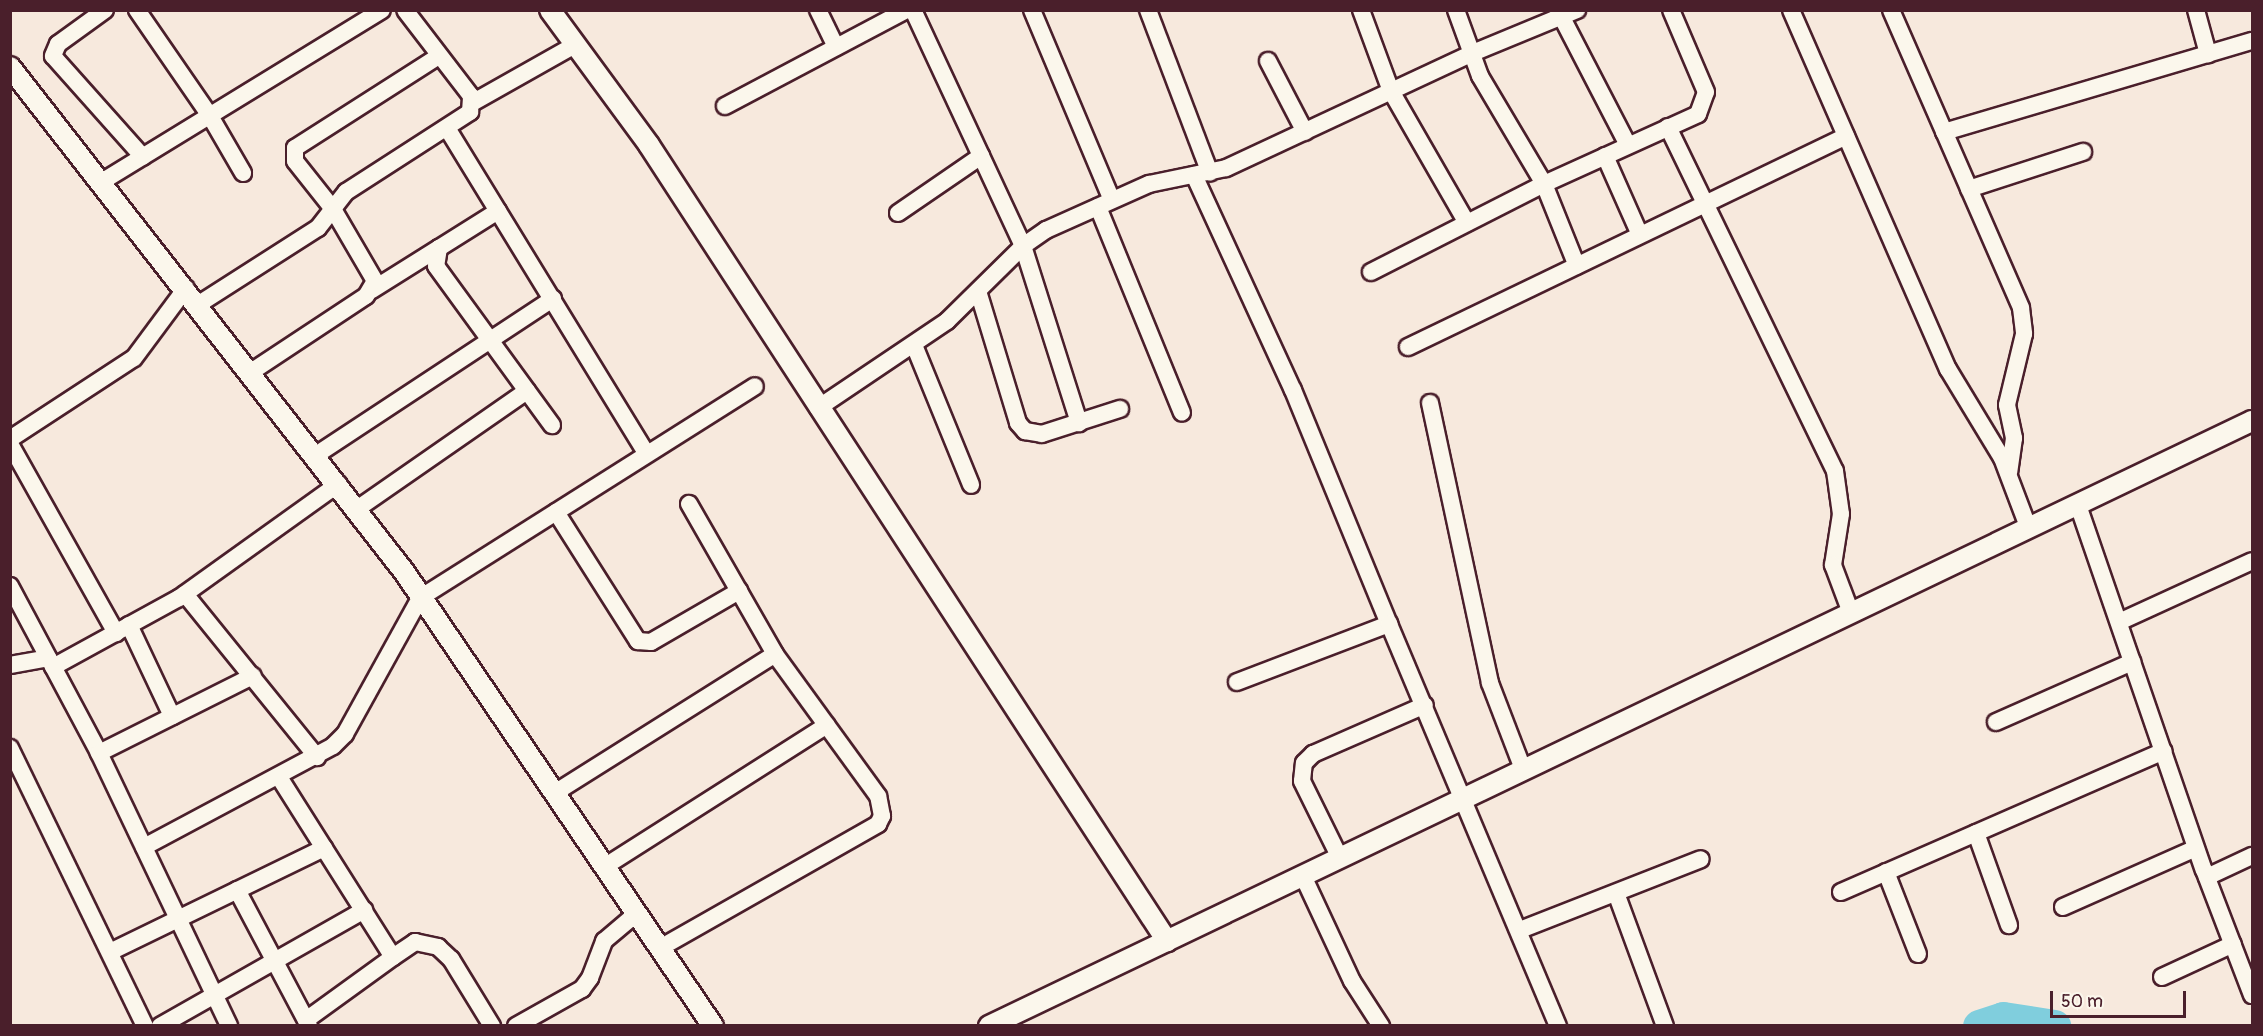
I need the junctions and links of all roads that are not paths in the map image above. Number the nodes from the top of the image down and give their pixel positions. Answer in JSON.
{"nodes":[{"id":1,"x":105,"y":10,"type":"edge"},
{"id":2,"x":137,"y":10,"type":"edge"},
{"id":3,"x":382,"y":10,"type":"edge"},
{"id":4,"x":405,"y":10,"type":"edge"},
{"id":5,"x":550,"y":10,"type":"edge"},
{"id":6,"x":818,"y":10,"type":"edge"},
{"id":7,"x":906,"y":10,"type":"edge"},
{"id":8,"x":913,"y":10,"type":"edge"},
{"id":9,"x":1032,"y":10,"type":"edge"},
{"id":10,"x":1148,"y":10,"type":"edge"},
{"id":11,"x":1361,"y":10,"type":"edge"},
{"id":12,"x":1456,"y":10,"type":"edge"},
{"id":13,"x":1576,"y":10,"type":"edge"},
{"id":14,"x":1671,"y":10,"type":"edge"},
{"id":15,"x":1791,"y":10,"type":"edge"},
{"id":16,"x":1891,"y":10,"type":"edge"},
{"id":17,"x":2196,"y":10,"type":"edge"},
{"id":18,"x":1559,"y":14,"type":"edge"},
{"id":19,"x":2253,"y":41,"type":"edge"},
{"id":20,"x":575,"y":45,"type":"junction"},
{"id":21,"x":836,"y":47,"type":"junction"},
{"id":22,"x":1470,"y":54,"type":"junction"},
{"id":23,"x":2208,"y":54,"type":"junction"},
{"id":24,"x":439,"y":56,"type":"junction"},
{"id":25,"x":1268,"y":61,"type":"dead end"},
{"id":26,"x":10,"y":68,"type":"edge"},
{"id":27,"x":1391,"y":91,"type":"junction"},
{"id":28,"x":472,"y":103,"type":"junction"},
{"id":29,"x":725,"y":106,"type":"dead end"},
{"id":30,"x":210,"y":116,"type":"junction"},
{"id":31,"x":1668,"y":127,"type":"junction"},
{"id":32,"x":447,"y":128,"type":"junction"},
{"id":33,"x":1305,"y":132,"type":"junction"},
{"id":34,"x":1944,"y":132,"type":"junction"},
{"id":35,"x":1846,"y":136,"type":"junction"},
{"id":36,"x":1628,"y":146,"type":"junction"},
{"id":37,"x":2083,"y":152,"type":"dead end"},
{"id":38,"x":981,"y":156,"type":"junction"},
{"id":39,"x":1605,"y":156,"type":"junction"},
{"id":40,"x":143,"y":157,"type":"junction"},
{"id":41,"x":243,"y":173,"type":"dead end"},
{"id":42,"x":1202,"y":174,"type":"junction"},
{"id":43,"x":103,"y":181,"type":"junction"},
{"id":44,"x":1544,"y":184,"type":"junction"},
{"id":45,"x":1969,"y":189,"type":"junction"},
{"id":46,"x":1105,"y":204,"type":"junction"},
{"id":47,"x":1704,"y":206,"type":"junction"},
{"id":48,"x":333,"y":208,"type":"junction"},
{"id":49,"x":498,"y":211,"type":"junction"},
{"id":50,"x":898,"y":213,"type":"dead end"},
{"id":51,"x":1467,"y":223,"type":"junction"},
{"id":52,"x":1640,"y":235,"type":"junction"},
{"id":53,"x":1023,"y":246,"type":"junction"},
{"id":54,"x":439,"y":248,"type":"junction"},
{"id":55,"x":1577,"y":266,"type":"junction"},
{"id":56,"x":1371,"y":272,"type":"dead end"},
{"id":57,"x":186,"y":288,"type":"junction"},
{"id":58,"x":372,"y":290,"type":"junction"},
{"id":59,"x":978,"y":291,"type":"junction"},
{"id":60,"x":553,"y":299,"type":"junction"},
{"id":61,"x":198,"y":304,"type":"junction"},
{"id":62,"x":491,"y":340,"type":"junction"},
{"id":63,"x":914,"y":345,"type":"junction"},
{"id":64,"x":1408,"y":347,"type":"dead end"},
{"id":65,"x":252,"y":372,"type":"junction"},
{"id":66,"x":755,"y":386,"type":"dead end"},
{"id":67,"x":527,"y":391,"type":"junction"},
{"id":68,"x":1430,"y":404,"type":"dead end"},
{"id":69,"x":818,"y":408,"type":"junction"},
{"id":70,"x":1120,"y":409,"type":"dead end"},
{"id":71,"x":1182,"y":413,"type":"dead end"},
{"id":72,"x":2253,"y":421,"type":"edge"},
{"id":73,"x":1078,"y":423,"type":"junction"},
{"id":74,"x":552,"y":425,"type":"dead end"},
{"id":75,"x":10,"y":439,"type":"edge"},
{"id":76,"x":10,"y":444,"type":"edge"},
{"id":77,"x":646,"y":454,"type":"junction"},
{"id":78,"x":316,"y":455,"type":"junction"},
{"id":79,"x":2009,"y":472,"type":"junction"},
{"id":80,"x":338,"y":484,"type":"junction"},
{"id":81,"x":971,"y":485,"type":"dead end"},
{"id":82,"x":689,"y":504,"type":"dead end"},
{"id":83,"x":2079,"y":505,"type":"junction"},
{"id":84,"x":357,"y":509,"type":"junction"},
{"id":85,"x":556,"y":512,"type":"junction"},
{"id":86,"x":2029,"y":529,"type":"junction"},
{"id":87,"x":2253,"y":561,"type":"edge"},
{"id":88,"x":10,"y":586,"type":"edge"},
{"id":89,"x":739,"y":591,"type":"junction"},
{"id":90,"x":185,"y":594,"type":"junction"},
{"id":91,"x":420,"y":598,"type":"junction"},
{"id":92,"x":1851,"y":614,"type":"junction"},
{"id":93,"x":2119,"y":622,"type":"junction"},
{"id":94,"x":1389,"y":624,"type":"junction"},
{"id":95,"x":122,"y":629,"type":"junction"},
{"id":96,"x":775,"y":654,"type":"junction"},
{"id":97,"x":51,"y":662,"type":"junction"},
{"id":98,"x":2132,"y":662,"type":"junction"},
{"id":99,"x":10,"y":665,"type":"edge"},
{"id":100,"x":253,"y":676,"type":"junction"},
{"id":101,"x":1236,"y":682,"type":"dead end"},
{"id":102,"x":1425,"y":705,"type":"junction"},
{"id":103,"x":172,"y":716,"type":"junction"},
{"id":104,"x":1996,"y":722,"type":"dead end"},
{"id":105,"x":827,"y":725,"type":"junction"},
{"id":106,"x":10,"y":748,"type":"edge"},
{"id":107,"x":2163,"y":751,"type":"junction"},
{"id":108,"x":99,"y":753,"type":"junction"},
{"id":109,"x":317,"y":757,"type":"junction"},
{"id":110,"x":1523,"y":769,"type":"junction"},
{"id":111,"x":279,"y":777,"type":"junction"},
{"id":112,"x":553,"y":794,"type":"junction"},
{"id":113,"x":1465,"y":797,"type":"junction"},
{"id":114,"x":1976,"y":833,"type":"junction"},
{"id":115,"x":144,"y":847,"type":"junction"},
{"id":116,"x":324,"y":848,"type":"junction"},
{"id":117,"x":2196,"y":848,"type":"junction"},
{"id":118,"x":2253,"y":856,"type":"edge"},
{"id":119,"x":1340,"y":858,"type":"junction"},
{"id":120,"x":1701,"y":860,"type":"dead end"},
{"id":121,"x":604,"y":867,"type":"junction"},
{"id":122,"x":1886,"y":872,"type":"junction"},
{"id":123,"x":1303,"y":876,"type":"junction"},
{"id":124,"x":2207,"y":877,"type":"junction"},
{"id":125,"x":237,"y":890,"type":"junction"},
{"id":126,"x":1841,"y":892,"type":"dead end"},
{"id":127,"x":1616,"y":893,"type":"junction"},
{"id":128,"x":2062,"y":908,"type":"dead end"},
{"id":129,"x":364,"y":910,"type":"junction"},
{"id":130,"x":636,"y":914,"type":"junction"},
{"id":131,"x":178,"y":919,"type":"junction"},
{"id":132,"x":2009,"y":925,"type":"dead end"},
{"id":133,"x":1520,"y":930,"type":"junction"},
{"id":134,"x":1167,"y":941,"type":"junction"},
{"id":135,"x":2233,"y":944,"type":"junction"},
{"id":136,"x":660,"y":948,"type":"junction"},
{"id":137,"x":110,"y":952,"type":"junction"},
{"id":138,"x":1918,"y":954,"type":"dead end"},
{"id":139,"x":393,"y":957,"type":"junction"},
{"id":140,"x":2246,"y":958,"type":"edge"},
{"id":141,"x":275,"y":961,"type":"junction"},
{"id":142,"x":2162,"y":977,"type":"dead end"},
{"id":143,"x":214,"y":995,"type":"junction"},
{"id":144,"x":2253,"y":995,"type":"edge"},
{"id":145,"x":307,"y":1023,"type":"edge"},
{"id":146,"x":145,"y":1026,"type":"edge"},
{"id":147,"x":160,"y":1026,"type":"edge"},
{"id":148,"x":229,"y":1026,"type":"edge"},
{"id":149,"x":492,"y":1026,"type":"edge"},
{"id":150,"x":516,"y":1026,"type":"edge"},
{"id":151,"x":713,"y":1026,"type":"edge"},
{"id":152,"x":989,"y":1026,"type":"edge"},
{"id":153,"x":1381,"y":1026,"type":"edge"},
{"id":154,"x":1558,"y":1026,"type":"edge"},
{"id":155,"x":1665,"y":1026,"type":"edge"}],
"edges":[{"from":1,"to":40,"type":"street"},
{"from":2,"to":30,"type":"street"},
{"from":3,"to":30,"type":"street"},
{"from":4,"to":24,"type":"street"},
{"from":5,"to":20,"type":"street"},
{"from":6,"to":21,"type":"street"},
{"from":7,"to":21,"type":"street"},
{"from":8,"to":38,"type":"street"},
{"from":9,"to":46,"type":"street"},
{"from":10,"to":42,"type":"street"},
{"from":11,"to":27,"type":"street"},
{"from":12,"to":22,"type":"street"},
{"from":13,"to":18,"type":"street"},
{"from":14,"to":31,"type":"street"},
{"from":15,"to":35,"type":"street"},
{"from":16,"to":34,"type":"street"},
{"from":17,"to":23,"type":"street"},
{"from":18,"to":22,"type":"street"},
{"from":18,"to":36,"type":"street"},
{"from":19,"to":23,"type":"street"},
{"from":20,"to":28,"type":"street"},
{"from":20,"to":69,"type":"street"},
{"from":21,"to":29,"type":"street"},
{"from":22,"to":27,"type":"street"},
{"from":22,"to":44,"type":"street"},
{"from":23,"to":34,"type":"street"},
{"from":24,"to":28,"type":"street"},
{"from":24,"to":48,"type":"street"},
{"from":25,"to":33,"type":"street"},
{"from":26,"to":43,"type":"street"},
{"from":27,"to":33,"type":"street"},
{"from":27,"to":51,"type":"street"},
{"from":28,"to":32,"type":"street"},
{"from":30,"to":40,"type":"street"},
{"from":30,"to":41,"type":"street"},
{"from":31,"to":36,"type":"street"},
{"from":31,"to":47,"type":"street"},
{"from":32,"to":48,"type":"street"},
{"from":32,"to":49,"type":"street"},
{"from":33,"to":42,"type":"street"},
{"from":34,"to":45,"type":"street"},
{"from":35,"to":47,"type":"street"},
{"from":35,"to":79,"type":"street"},
{"from":36,"to":39,"type":"street"},
{"from":37,"to":45,"type":"street"},
{"from":38,"to":50,"type":"street"},
{"from":38,"to":53,"type":"street"},
{"from":39,"to":44,"type":"street"},
{"from":39,"to":52,"type":"street"},
{"from":40,"to":43,"type":"street"},
{"from":42,"to":46,"type":"street"},
{"from":42,"to":94,"type":"street"},
{"from":43,"to":57,"type":"street"},
{"from":44,"to":51,"type":"street"},
{"from":44,"to":55,"type":"street"},
{"from":45,"to":79,"type":"street"},
{"from":46,"to":53,"type":"street"},
{"from":46,"to":71,"type":"street"},
{"from":47,"to":52,"type":"street"},
{"from":47,"to":92,"type":"street"},
{"from":48,"to":58,"type":"street"},
{"from":48,"to":61,"type":"street"},
{"from":49,"to":54,"type":"street"},
{"from":49,"to":60,"type":"street"},
{"from":51,"to":56,"type":"street"},
{"from":52,"to":55,"type":"street"},
{"from":53,"to":59,"type":"street"},
{"from":53,"to":73,"type":"street"},
{"from":54,"to":58,"type":"street"},
{"from":54,"to":62,"type":"street"},
{"from":55,"to":64,"type":"street"},
{"from":57,"to":61,"type":"street"},
{"from":57,"to":75,"type":"street"},
{"from":58,"to":65,"type":"street"},
{"from":59,"to":63,"type":"street"},
{"from":59,"to":73,"type":"street"},
{"from":60,"to":62,"type":"street"},
{"from":60,"to":77,"type":"street"},
{"from":61,"to":65,"type":"street"},
{"from":62,"to":67,"type":"street"},
{"from":62,"to":78,"type":"street"},
{"from":63,"to":69,"type":"street"},
{"from":63,"to":81,"type":"street"},
{"from":65,"to":78,"type":"street"},
{"from":66,"to":77,"type":"street"},
{"from":67,"to":74,"type":"street"},
{"from":67,"to":84,"type":"street"},
{"from":68,"to":110,"type":"street"},
{"from":69,"to":134,"type":"street"},
{"from":70,"to":73,"type":"street"},
{"from":72,"to":83,"type":"street"},
{"from":76,"to":95,"type":"street"},
{"from":77,"to":85,"type":"street"},
{"from":78,"to":80,"type":"street"},
{"from":79,"to":86,"type":"street"},
{"from":80,"to":84,"type":"street"},
{"from":80,"to":90,"type":"street"},
{"from":82,"to":89,"type":"street"},
{"from":83,"to":86,"type":"street"},
{"from":83,"to":93,"type":"street"},
{"from":84,"to":91,"type":"street"},
{"from":85,"to":89,"type":"street"},
{"from":85,"to":91,"type":"street"},
{"from":86,"to":92,"type":"street"},
{"from":87,"to":93,"type":"street"},
{"from":88,"to":97,"type":"street"},
{"from":89,"to":96,"type":"street"},
{"from":90,"to":95,"type":"street"},
{"from":90,"to":100,"type":"street"},
{"from":91,"to":109,"type":"street"},
{"from":91,"to":112,"type":"street"},
{"from":92,"to":110,"type":"street"},
{"from":93,"to":98,"type":"street"},
{"from":94,"to":101,"type":"street"},
{"from":94,"to":102,"type":"street"},
{"from":95,"to":97,"type":"street"},
{"from":95,"to":103,"type":"street"},
{"from":96,"to":105,"type":"street"},
{"from":96,"to":112,"type":"street"},
{"from":97,"to":99,"type":"street"},
{"from":97,"to":108,"type":"street"},
{"from":98,"to":104,"type":"street"},
{"from":98,"to":107,"type":"street"},
{"from":100,"to":103,"type":"street"},
{"from":100,"to":109,"type":"street"},
{"from":102,"to":113,"type":"street"},
{"from":102,"to":119,"type":"street"},
{"from":103,"to":108,"type":"street"},
{"from":105,"to":121,"type":"street"},
{"from":105,"to":136,"type":"street"},
{"from":106,"to":137,"type":"street"},
{"from":107,"to":114,"type":"street"},
{"from":107,"to":117,"type":"street"},
{"from":108,"to":115,"type":"street"},
{"from":109,"to":111,"type":"street"},
{"from":110,"to":113,"type":"street"},
{"from":111,"to":115,"type":"street"},
{"from":111,"to":116,"type":"street"},
{"from":112,"to":121,"type":"street"},
{"from":113,"to":119,"type":"street"},
{"from":113,"to":133,"type":"street"},
{"from":114,"to":122,"type":"street"},
{"from":114,"to":132,"type":"street"},
{"from":115,"to":131,"type":"street"},
{"from":116,"to":125,"type":"street"},
{"from":116,"to":129,"type":"street"},
{"from":117,"to":124,"type":"street"},
{"from":117,"to":128,"type":"street"},
{"from":118,"to":124,"type":"street"},
{"from":119,"to":123,"type":"street"},
{"from":120,"to":127,"type":"street"},
{"from":121,"to":130,"type":"street"},
{"from":122,"to":126,"type":"street"},
{"from":122,"to":138,"type":"street"},
{"from":123,"to":134,"type":"street"},
{"from":123,"to":153,"type":"street"},
{"from":124,"to":135,"type":"street"},
{"from":125,"to":131,"type":"street"},
{"from":125,"to":141,"type":"street"},
{"from":127,"to":133,"type":"street"},
{"from":127,"to":155,"type":"street"},
{"from":129,"to":139,"type":"street"},
{"from":129,"to":141,"type":"street"},
{"from":130,"to":136,"type":"street"},
{"from":130,"to":150,"type":"street"},
{"from":131,"to":137,"type":"street"},
{"from":131,"to":143,"type":"street"},
{"from":133,"to":154,"type":"street"},
{"from":134,"to":152,"type":"street"},
{"from":135,"to":140,"type":"street"},
{"from":135,"to":142,"type":"street"},
{"from":136,"to":151,"type":"street"},
{"from":137,"to":146,"type":"street"},
{"from":139,"to":145,"type":"street"},
{"from":139,"to":149,"type":"street"},
{"from":140,"to":144,"type":"street"},
{"from":141,"to":143,"type":"street"},
{"from":141,"to":145,"type":"street"},
{"from":143,"to":147,"type":"street"},
{"from":143,"to":148,"type":"street"}]}
